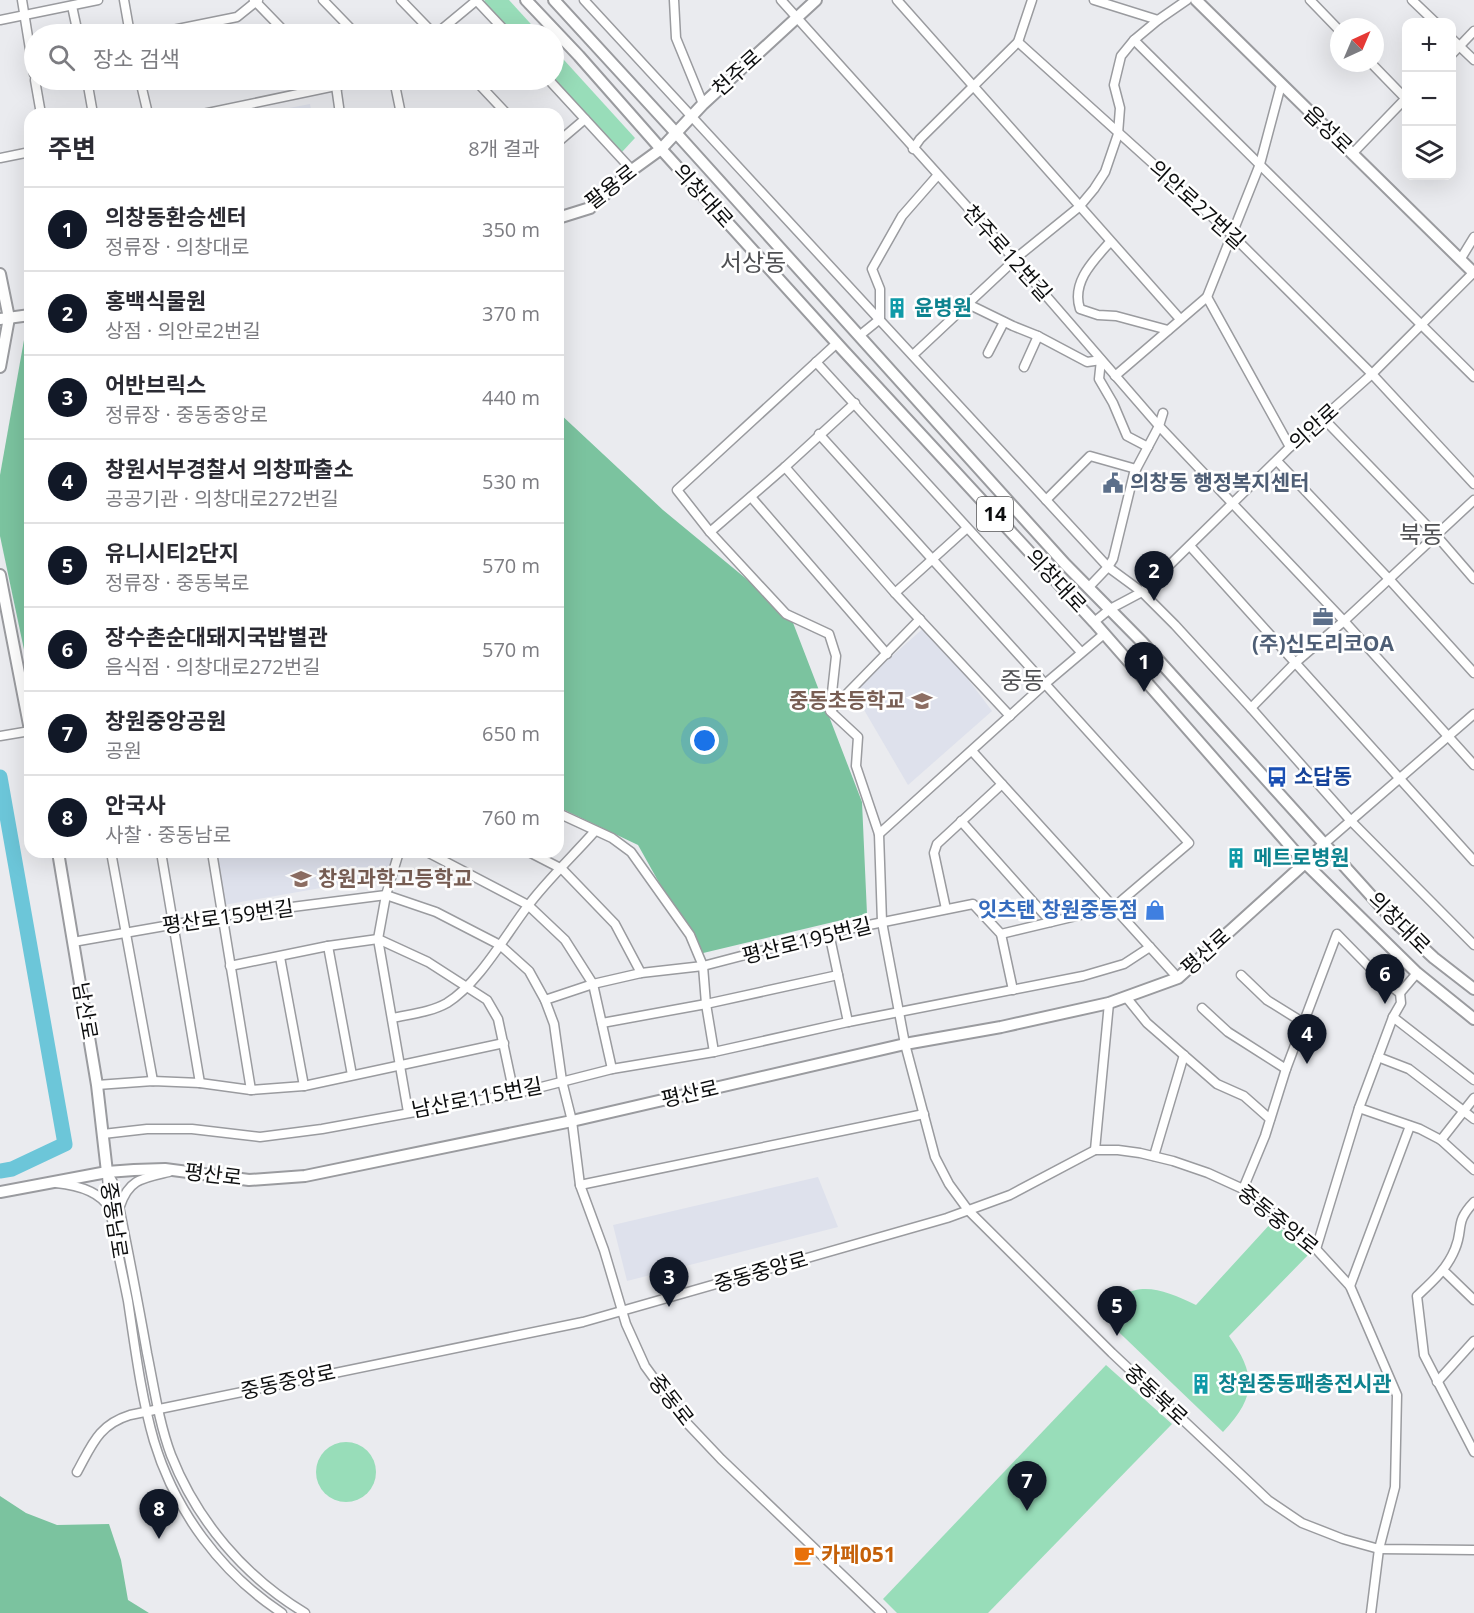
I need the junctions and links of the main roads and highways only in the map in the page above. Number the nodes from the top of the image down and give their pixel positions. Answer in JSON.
{"nodes":[{"id":1,"x":526,"y":0,"type":"edge"},
{"id":2,"x":554,"y":0,"type":"edge"},
{"id":3,"x":816,"y":0,"type":"edge"},
{"id":4,"x":1196,"y":0,"type":"edge"},
{"id":5,"x":549,"y":24,"type":"edge"},
{"id":6,"x":564,"y":40,"type":"edge"},
{"id":7,"x":678,"y":134,"type":"junction"},
{"id":8,"x":661,"y":149,"type":"junction"},
{"id":9,"x":564,"y":216,"type":"edge"},
{"id":10,"x":1474,"y":272,"type":"edge"},
{"id":11,"x":0,"y":273,"type":"edge"},
{"id":12,"x":24,"y":316,"type":"edge"},
{"id":13,"x":4,"y":318,"type":"edge"},
{"id":14,"x":0,"y":367,"type":"edge"},
{"id":15,"x":0,"y":575,"type":"edge"},
{"id":16,"x":24,"y":699,"type":"edge"},
{"id":17,"x":1325,"y":843,"type":"junction"},
{"id":18,"x":59,"y":858,"type":"edge"},
{"id":19,"x":1305,"y":863,"type":"junction"},
{"id":20,"x":1474,"y":989,"type":"edge"},
{"id":21,"x":1474,"y":1018,"type":"edge"},
{"id":22,"x":107,"y":1172,"type":"junction"},
{"id":23,"x":0,"y":1192,"type":"edge"}],
"edges":[{"from":1,"to":5,"type":"main road","name":"의창대로","number":"14"},
{"from":2,"to":7,"type":"main road","name":"의창대로","number":"14"},
{"from":3,"to":7,"type":"main road","name":"천주로"},
{"from":4,"to":10,"type":"main road","name":"읍성로"},
{"from":6,"to":8,"type":"main road","name":"의창대로","number":"14"},
{"from":7,"to":8,"type":"main road","name":"천주로"},
{"from":7,"to":17,"type":"main road","name":"의창대로","number":"14"},
{"from":8,"to":9,"type":"main road","name":"팔용로"},
{"from":8,"to":19,"type":"main road","name":"의창대로","number":"14"},
{"from":11,"to":13,"type":"main road"},
{"from":12,"to":13,"type":"main road"},
{"from":13,"to":14,"type":"main road"},
{"from":15,"to":16,"type":"main road"},
{"from":17,"to":19,"type":"main road","name":"평산로"},
{"from":17,"to":20,"type":"main road","name":"의창대로","number":"14"},
{"from":18,"to":22,"type":"main road","name":"남산로"},
{"from":19,"to":21,"type":"main road","name":"의창대로","number":"14"},
{"from":19,"to":22,"type":"main road","name":"평산로"},
{"from":22,"to":23,"type":"main road","name":"평산로"}]}
